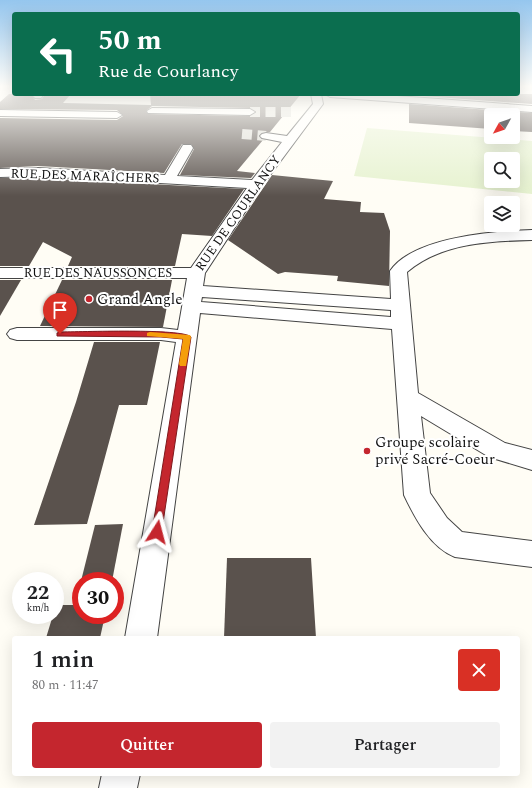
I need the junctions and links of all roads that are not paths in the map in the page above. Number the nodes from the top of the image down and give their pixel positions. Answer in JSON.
{"nodes":[{"id":1,"x":300,"y":123,"type":"edge"},
{"id":2,"x":266,"y":136,"type":"tunnel mouth"},
{"id":3,"x":290,"y":140,"type":"junction"},
{"id":4,"x":187,"y":148,"type":"dead end"},
{"id":5,"x":0,"y":172,"type":"edge"},
{"id":6,"x":169,"y":179,"type":"junction"},
{"id":7,"x":256,"y":184,"type":"junction"},
{"id":8,"x":532,"y":235,"type":"edge"},
{"id":9,"x":0,"y":274,"type":"edge"},
{"id":10,"x":194,"y":290,"type":"junction"},
{"id":11,"x":401,"y":315,"type":"junction"},
{"id":12,"x":17,"y":334,"type":"dead end"},
{"id":13,"x":187,"y":337,"type":"junction"},
{"id":14,"x":409,"y":398,"type":"junction"},
{"id":15,"x":532,"y":460,"type":"edge"},
{"id":16,"x":532,"y":554,"type":"edge"},
{"id":17,"x":141,"y":636,"type":"edge"},
{"id":18,"x":121,"y":776,"type":"edge"},
{"id":19,"x":118,"y":788,"type":"edge"}],
"edges":[{"from":1,"to":3,"type":"street","name":"RUE DE COURLANCY"},
{"from":2,"to":3,"type":"street","name":"RUE DE COURLANCY"},
{"from":3,"to":7,"type":"street","name":"RUE DE COURLANCY"},
{"from":4,"to":6,"type":"street","name":"RUE DES MARAÎCHERS"},
{"from":5,"to":6,"type":"street","name":"RUE DES MARAÎCHERS"},
{"from":6,"to":7,"type":"street","name":"RUE DES MARAÎCHERS"},
{"from":7,"to":10,"type":"street","name":"RUE DE COURLANCY"},
{"from":8,"to":11,"type":"street"},
{"from":9,"to":10,"type":"street","name":"RUE DES NAUSSONCES"},
{"from":10,"to":11,"type":"street","name":"RUE DES NAUSSONCES"},
{"from":10,"to":13,"type":"street","name":"RUE DE COURLANCY"},
{"from":11,"to":14,"type":"street"},
{"from":12,"to":13,"type":"street"},
{"from":13,"to":17,"type":"street","name":"RUE DE COURLANCY"},
{"from":14,"to":15,"type":"street"},
{"from":14,"to":16,"type":"street"},
{"from":18,"to":19,"type":"street"}]}
